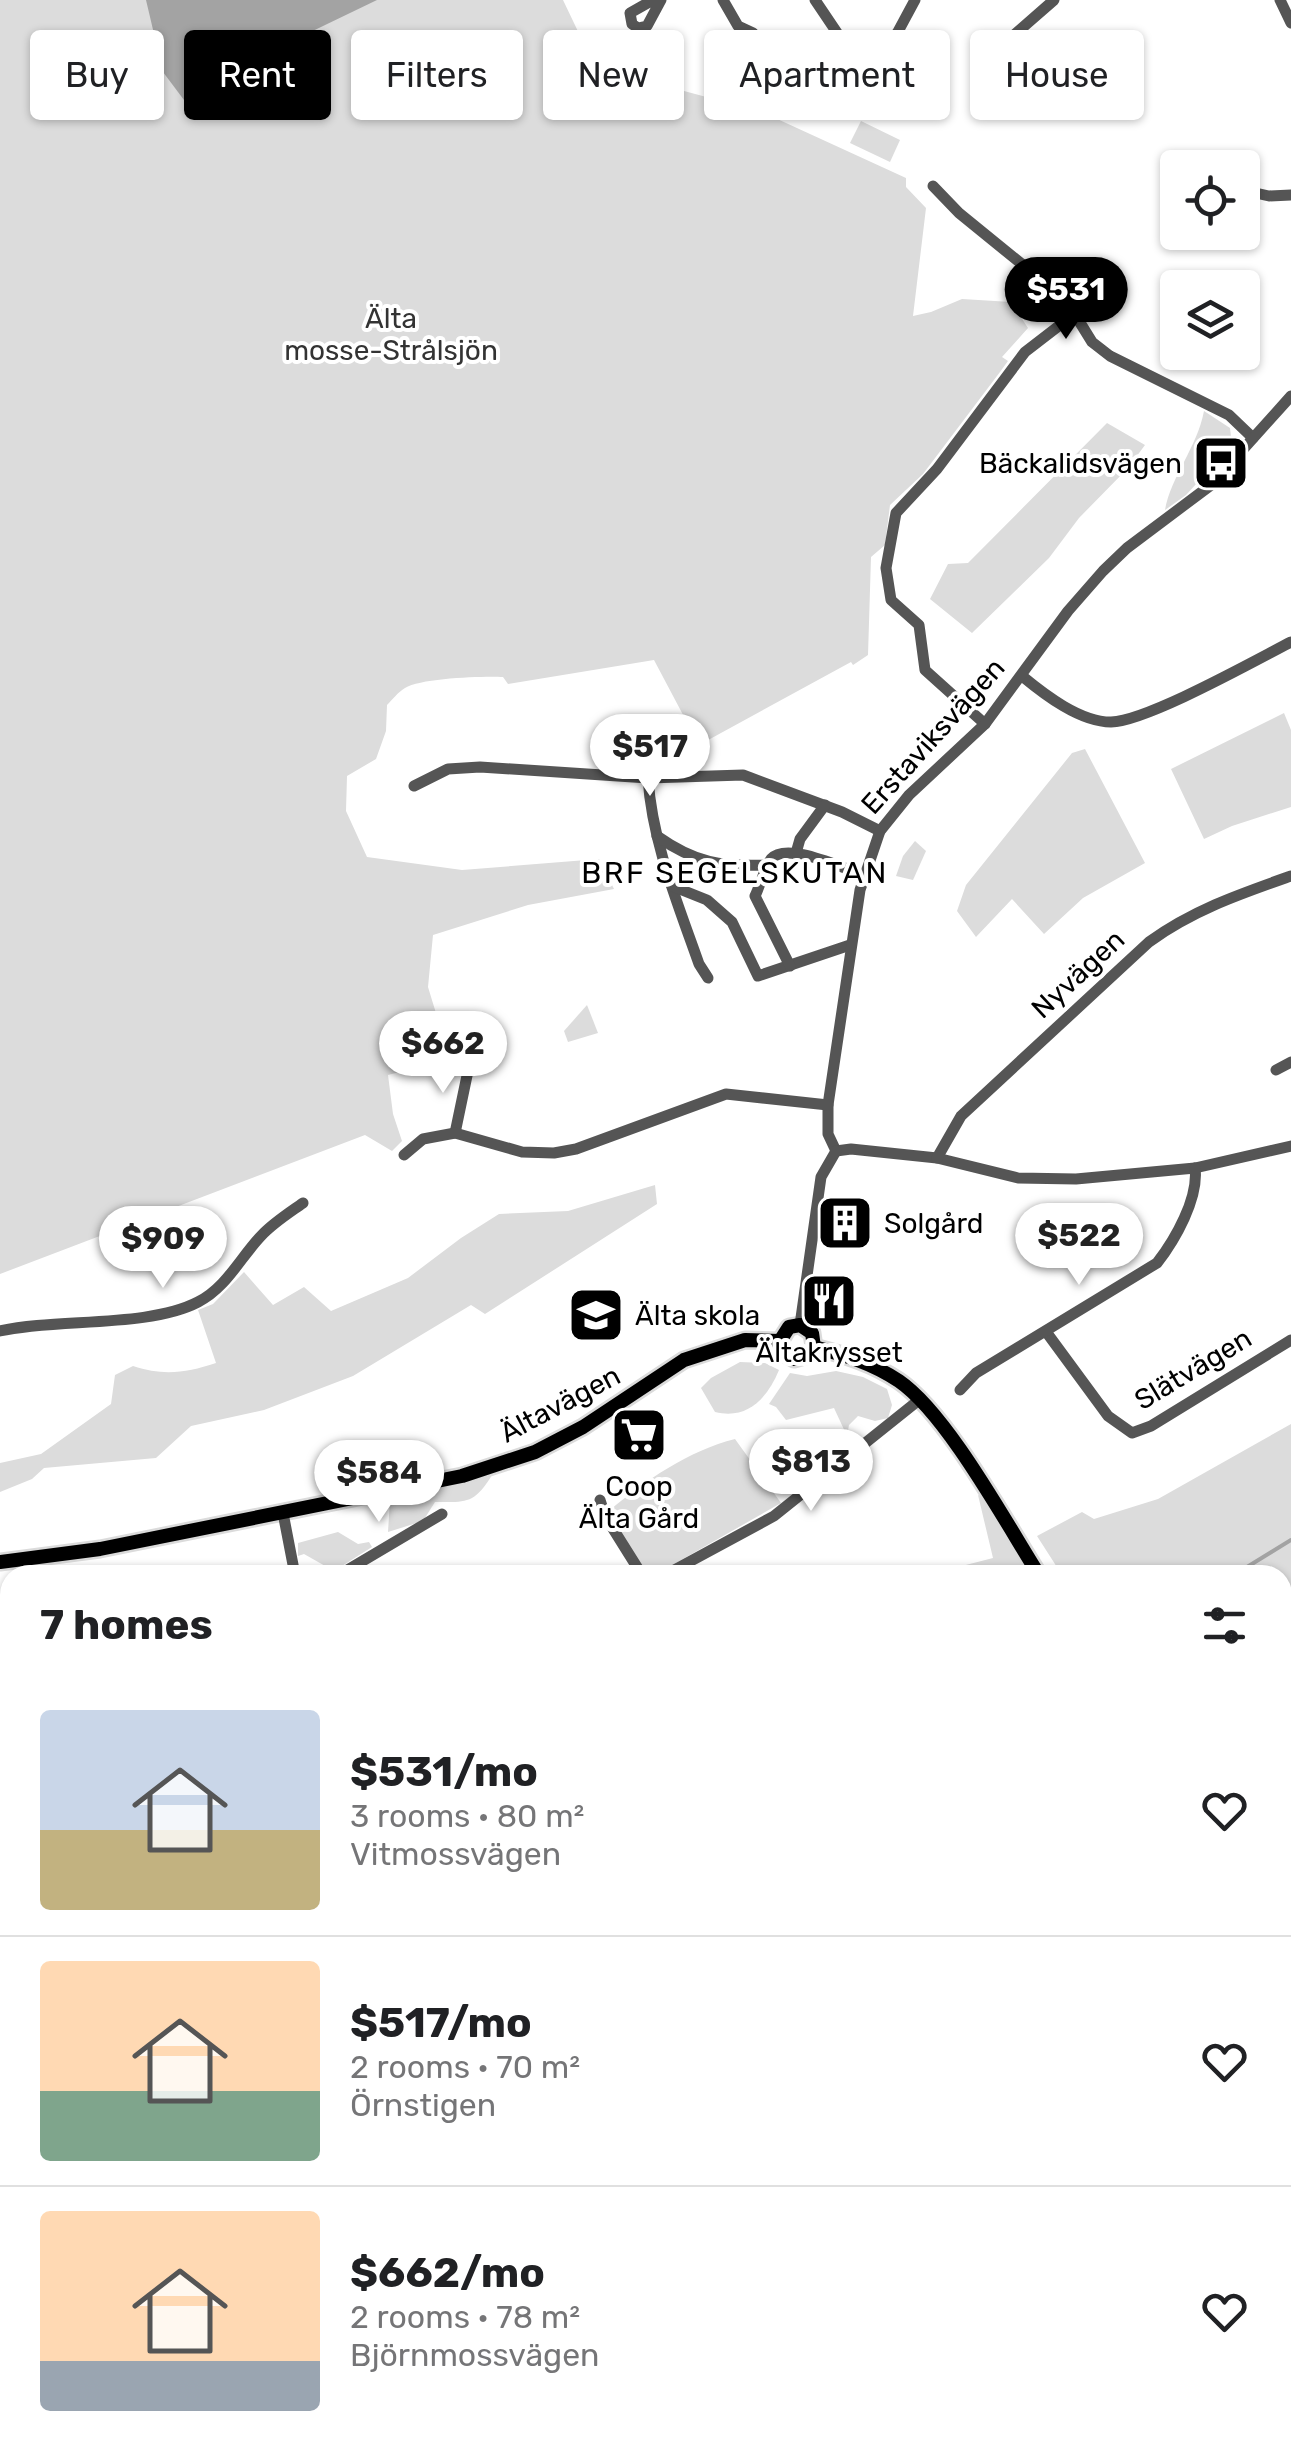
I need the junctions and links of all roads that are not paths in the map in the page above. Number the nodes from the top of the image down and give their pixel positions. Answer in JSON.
{"nodes":[{"id":1,"x":654,"y":0,"type":"edge"},
{"id":2,"x":661,"y":0,"type":"edge"},
{"id":3,"x":723,"y":0,"type":"edge"},
{"id":4,"x":815,"y":0,"type":"edge"},
{"id":5,"x":915,"y":0,"type":"edge"},
{"id":6,"x":1054,"y":0,"type":"edge"},
{"id":7,"x":1280,"y":0,"type":"edge"},
{"id":8,"x":1291,"y":23,"type":"edge"},
{"id":9,"x":747,"y":30,"type":"edge"},
{"id":10,"x":834,"y":30,"type":"edge"},
{"id":11,"x":899,"y":30,"type":"edge"},
{"id":12,"x":1020,"y":30,"type":"edge"},
{"id":13,"x":933,"y":186,"type":"dead end"},
{"id":14,"x":1260,"y":194,"type":"edge"},
{"id":15,"x":1291,"y":196,"type":"edge"},
{"id":16,"x":1073,"y":315,"type":"junction"},
{"id":17,"x":1291,"y":396,"type":"edge"},
{"id":18,"x":1253,"y":438,"type":"junction"},
{"id":19,"x":1291,"y":642,"type":"edge"},
{"id":20,"x":1022,"y":676,"type":"junction"},
{"id":21,"x":986,"y":724,"type":"junction"},
{"id":22,"x":648,"y":778,"type":"junction"},
{"id":23,"x":414,"y":786,"type":"dead end"},
{"id":24,"x":825,"y":805,"type":"junction"},
{"id":25,"x":880,"y":831,"type":"junction"},
{"id":26,"x":657,"y":836,"type":"junction"},
{"id":27,"x":796,"y":853,"type":"junction"},
{"id":28,"x":768,"y":865,"type":"junction"},
{"id":29,"x":856,"y":872,"type":"dead end"},
{"id":30,"x":1291,"y":876,"type":"edge"},
{"id":31,"x":672,"y":886,"type":"junction"},
{"id":32,"x":850,"y":945,"type":"junction"},
{"id":33,"x":790,"y":966,"type":"junction"},
{"id":34,"x":708,"y":978,"type":"dead end"},
{"id":35,"x":1291,"y":1062,"type":"edge"},
{"id":36,"x":469,"y":1066,"type":"dead end"},
{"id":37,"x":1276,"y":1070,"type":"dead end"},
{"id":38,"x":828,"y":1105,"type":"junction"},
{"id":39,"x":455,"y":1133,"type":"junction"},
{"id":40,"x":1291,"y":1146,"type":"edge"},
{"id":41,"x":836,"y":1150,"type":"junction"},
{"id":42,"x":404,"y":1156,"type":"dead end"},
{"id":43,"x":937,"y":1158,"type":"junction"},
{"id":44,"x":1195,"y":1168,"type":"junction"},
{"id":45,"x":304,"y":1202,"type":"dead end"},
{"id":46,"x":800,"y":1325,"type":"junction"},
{"id":47,"x":0,"y":1331,"type":"edge"},
{"id":48,"x":1046,"y":1332,"type":"junction"},
{"id":49,"x":1291,"y":1340,"type":"edge"},
{"id":50,"x":780,"y":1341,"type":"junction"},
{"id":51,"x":814,"y":1347,"type":"junction"},
{"id":52,"x":960,"y":1390,"type":"dead end"},
{"id":53,"x":919,"y":1400,"type":"junction"},
{"id":54,"x":600,"y":1500,"type":"dead end"},
{"id":55,"x":283,"y":1513,"type":"junction"},
{"id":56,"x":442,"y":1514,"type":"dead end"},
{"id":57,"x":0,"y":1562,"type":"edge"},
{"id":58,"x":293,"y":1565,"type":"edge"},
{"id":59,"x":356,"y":1565,"type":"edge"},
{"id":60,"x":636,"y":1565,"type":"edge"},
{"id":61,"x":684,"y":1565,"type":"edge"},
{"id":62,"x":1033,"y":1565,"type":"edge"}],
"edges":[{"from":1,"to":2,"type":"street"},
{"from":3,"to":9,"type":"street"},
{"from":4,"to":10,"type":"street"},
{"from":5,"to":11,"type":"street"},
{"from":6,"to":12,"type":"street"},
{"from":7,"to":8,"type":"street"},
{"from":13,"to":16,"type":"street"},
{"from":14,"to":15,"type":"street"},
{"from":16,"to":18,"type":"street"},
{"from":16,"to":21,"type":"street"},
{"from":17,"to":18,"type":"street","name":"Erstaviksvägen"},
{"from":18,"to":20,"type":"street","name":"Erstaviksvägen"},
{"from":19,"to":20,"type":"street"},
{"from":20,"to":21,"type":"street","name":"Erstaviksvägen"},
{"from":21,"to":25,"type":"street","name":"Erstaviksvägen"},
{"from":22,"to":23,"type":"street"},
{"from":22,"to":24,"type":"street"},
{"from":22,"to":26,"type":"street"},
{"from":24,"to":25,"type":"street"},
{"from":24,"to":27,"type":"street"},
{"from":25,"to":32,"type":"street","name":"Erstaviksvägen"},
{"from":26,"to":28,"type":"street"},
{"from":26,"to":31,"type":"street"},
{"from":27,"to":28,"type":"street"},
{"from":27,"to":29,"type":"street"},
{"from":28,"to":33,"type":"street"},
{"from":30,"to":43,"type":"street","name":"Nyvägen"},
{"from":31,"to":33,"type":"street"},
{"from":31,"to":34,"type":"street"},
{"from":32,"to":33,"type":"street"},
{"from":32,"to":38,"type":"street","name":"Erstaviksvägen"},
{"from":35,"to":37,"type":"street"},
{"from":36,"to":39,"type":"street"},
{"from":38,"to":39,"type":"street"},
{"from":38,"to":41,"type":"street","name":"Erstaviksvägen"},
{"from":39,"to":42,"type":"street"},
{"from":40,"to":44,"type":"street"},
{"from":41,"to":43,"type":"street"},
{"from":41,"to":46,"type":"street"},
{"from":43,"to":44,"type":"street"},
{"from":44,"to":48,"type":"street"},
{"from":45,"to":47,"type":"street"},
{"from":46,"to":50,"type":"main road"},
{"from":46,"to":51,"type":"main road"},
{"from":48,"to":49,"type":"street","name":"Slätvägen"},
{"from":48,"to":52,"type":"street"},
{"from":50,"to":51,"type":"main road"},
{"from":50,"to":55,"type":"main road","name":"Ältavägen"},
{"from":51,"to":53,"type":"main road"},
{"from":53,"to":61,"type":"street"},
{"from":53,"to":62,"type":"main road"},
{"from":54,"to":60,"type":"street"},
{"from":55,"to":57,"type":"main road","name":"Ältavägen"},
{"from":55,"to":58,"type":"street"},
{"from":56,"to":59,"type":"street"}]}
